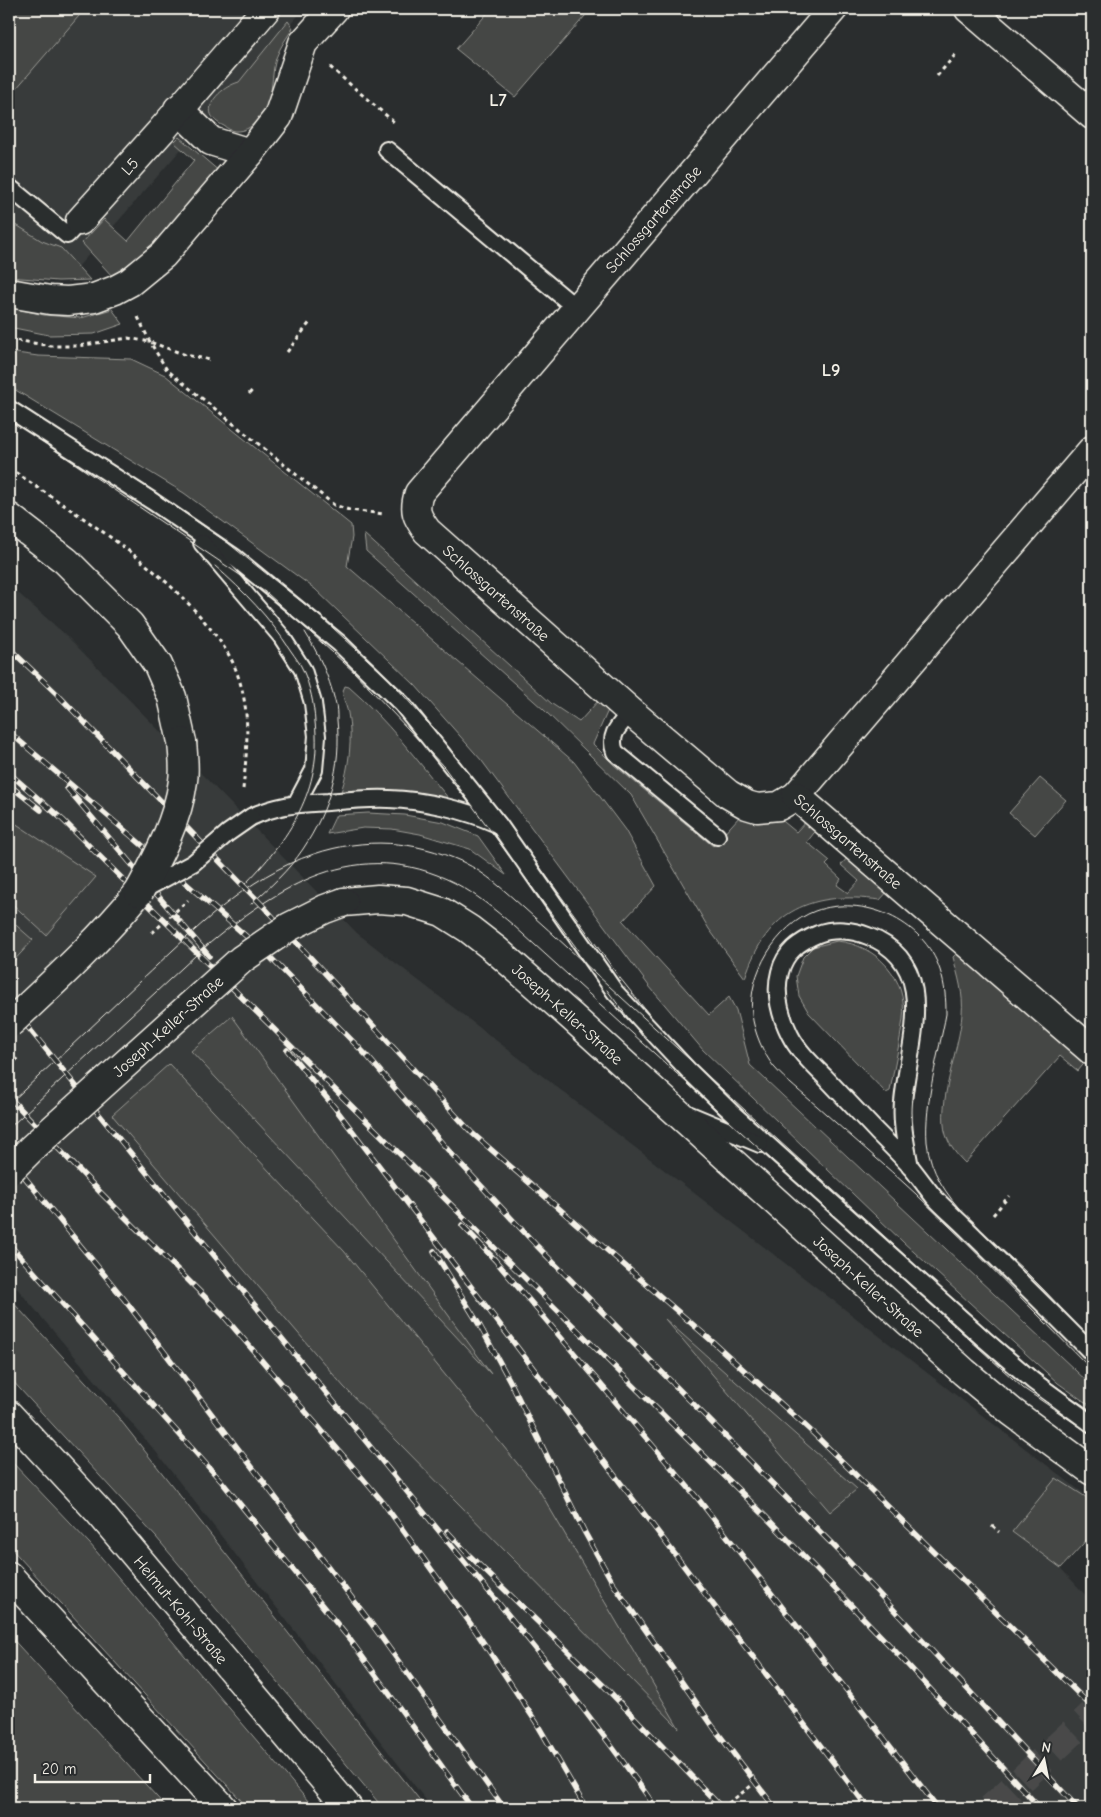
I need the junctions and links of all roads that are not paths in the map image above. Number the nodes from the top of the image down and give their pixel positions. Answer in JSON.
{"nodes":[{"id":1,"x":266,"y":9,"type":"edge"},
{"id":2,"x":334,"y":9,"type":"edge"},
{"id":3,"x":833,"y":9,"type":"edge"},
{"id":4,"x":969,"y":9,"type":"edge"},
{"id":5,"x":178,"y":110,"type":"junction"},
{"id":6,"x":1092,"y":115,"type":"edge"},
{"id":7,"x":387,"y":150,"type":"dead end"},
{"id":8,"x":250,"y":153,"type":"junction"},
{"id":9,"x":9,"y":187,"type":"edge"},
{"id":10,"x":80,"y":221,"type":"joint"},
{"id":11,"x":9,"y":293,"type":"edge"},
{"id":12,"x":576,"y":308,"type":"junction"},
{"id":13,"x":9,"y":409,"type":"edge"},
{"id":14,"x":1092,"y":450,"type":"edge"},
{"id":15,"x":9,"y":517,"type":"edge"},
{"id":16,"x":184,"y":523,"type":"junction"},
{"id":17,"x":631,"y":712,"type":"junction"},
{"id":18,"x":802,"y":789,"type":"junction"},
{"id":19,"x":296,"y":804,"type":"junction"},
{"id":20,"x":499,"y":825,"type":"junction"},
{"id":21,"x":717,"y":836,"type":"dead end"},
{"id":22,"x":139,"y":892,"type":"junction"},
{"id":23,"x":9,"y":1024,"type":"edge"},
{"id":24,"x":1092,"y":1051,"type":"edge"},
{"id":25,"x":672,"y":1108,"type":"junction"},
{"id":26,"x":773,"y":1150,"type":"junction"},
{"id":27,"x":910,"y":1167,"type":"junction"},
{"id":28,"x":9,"y":1171,"type":"edge"},
{"id":29,"x":1092,"y":1353,"type":"edge"},
{"id":30,"x":9,"y":1415,"type":"edge"},
{"id":31,"x":1092,"y":1424,"type":"edge"},
{"id":32,"x":1092,"y":1471,"type":"edge"},
{"id":33,"x":9,"y":1576,"type":"edge"},
{"id":34,"x":223,"y":1808,"type":"edge"},
{"id":35,"x":348,"y":1808,"type":"edge"}],
"edges":[{"from":1,"to":5,"type":"main road","name":"L5"},
{"from":2,"to":8,"type":"main road"},
{"from":3,"to":12,"type":"main road","name":"Schlossgartenstraße"},
{"from":4,"to":6,"type":"main road"},
{"from":5,"to":8,"type":"main road"},
{"from":5,"to":10,"type":"main road","name":"L5"},
{"from":7,"to":12,"type":"lane"},
{"from":8,"to":11,"type":"main road"},
{"from":9,"to":10,"type":"lane"},
{"from":12,"to":17,"type":"main road","name":"Schlossgartenstraße"},
{"from":13,"to":16,"type":"lane"},
{"from":14,"to":18,"type":"main road"},
{"from":15,"to":22,"type":"main road","bridge":true},
{"from":16,"to":19,"type":"lane"},
{"from":16,"to":20,"type":"lane"},
{"from":17,"to":18,"type":"main road","name":"Schlossgartenstraße"},
{"from":17,"to":21,"type":"lane"},
{"from":18,"to":24,"type":"main road","name":"Schlossgartenstraße"},
{"from":19,"to":20,"type":"lane"},
{"from":19,"to":22,"type":"lane","bridge":true},
{"from":20,"to":26,"type":"lane"},
{"from":22,"to":23,"type":"main road","bridge":true},
{"from":25,"to":26,"type":"lane"},
{"from":25,"to":28,"type":"main road","name":"Joseph-Keller-Straße","bridge":true},
{"from":25,"to":32,"type":"main road","name":"Joseph-Keller-Straße"},
{"from":26,"to":31,"type":"lane"},
{"from":27,"to":27,"type":"lane"},
{"from":27,"to":29,"type":"lane"},
{"from":30,"to":35,"type":"main road","name":"Helmut-Kohl-Straße"},
{"from":33,"to":34,"type":"main road"}]}
